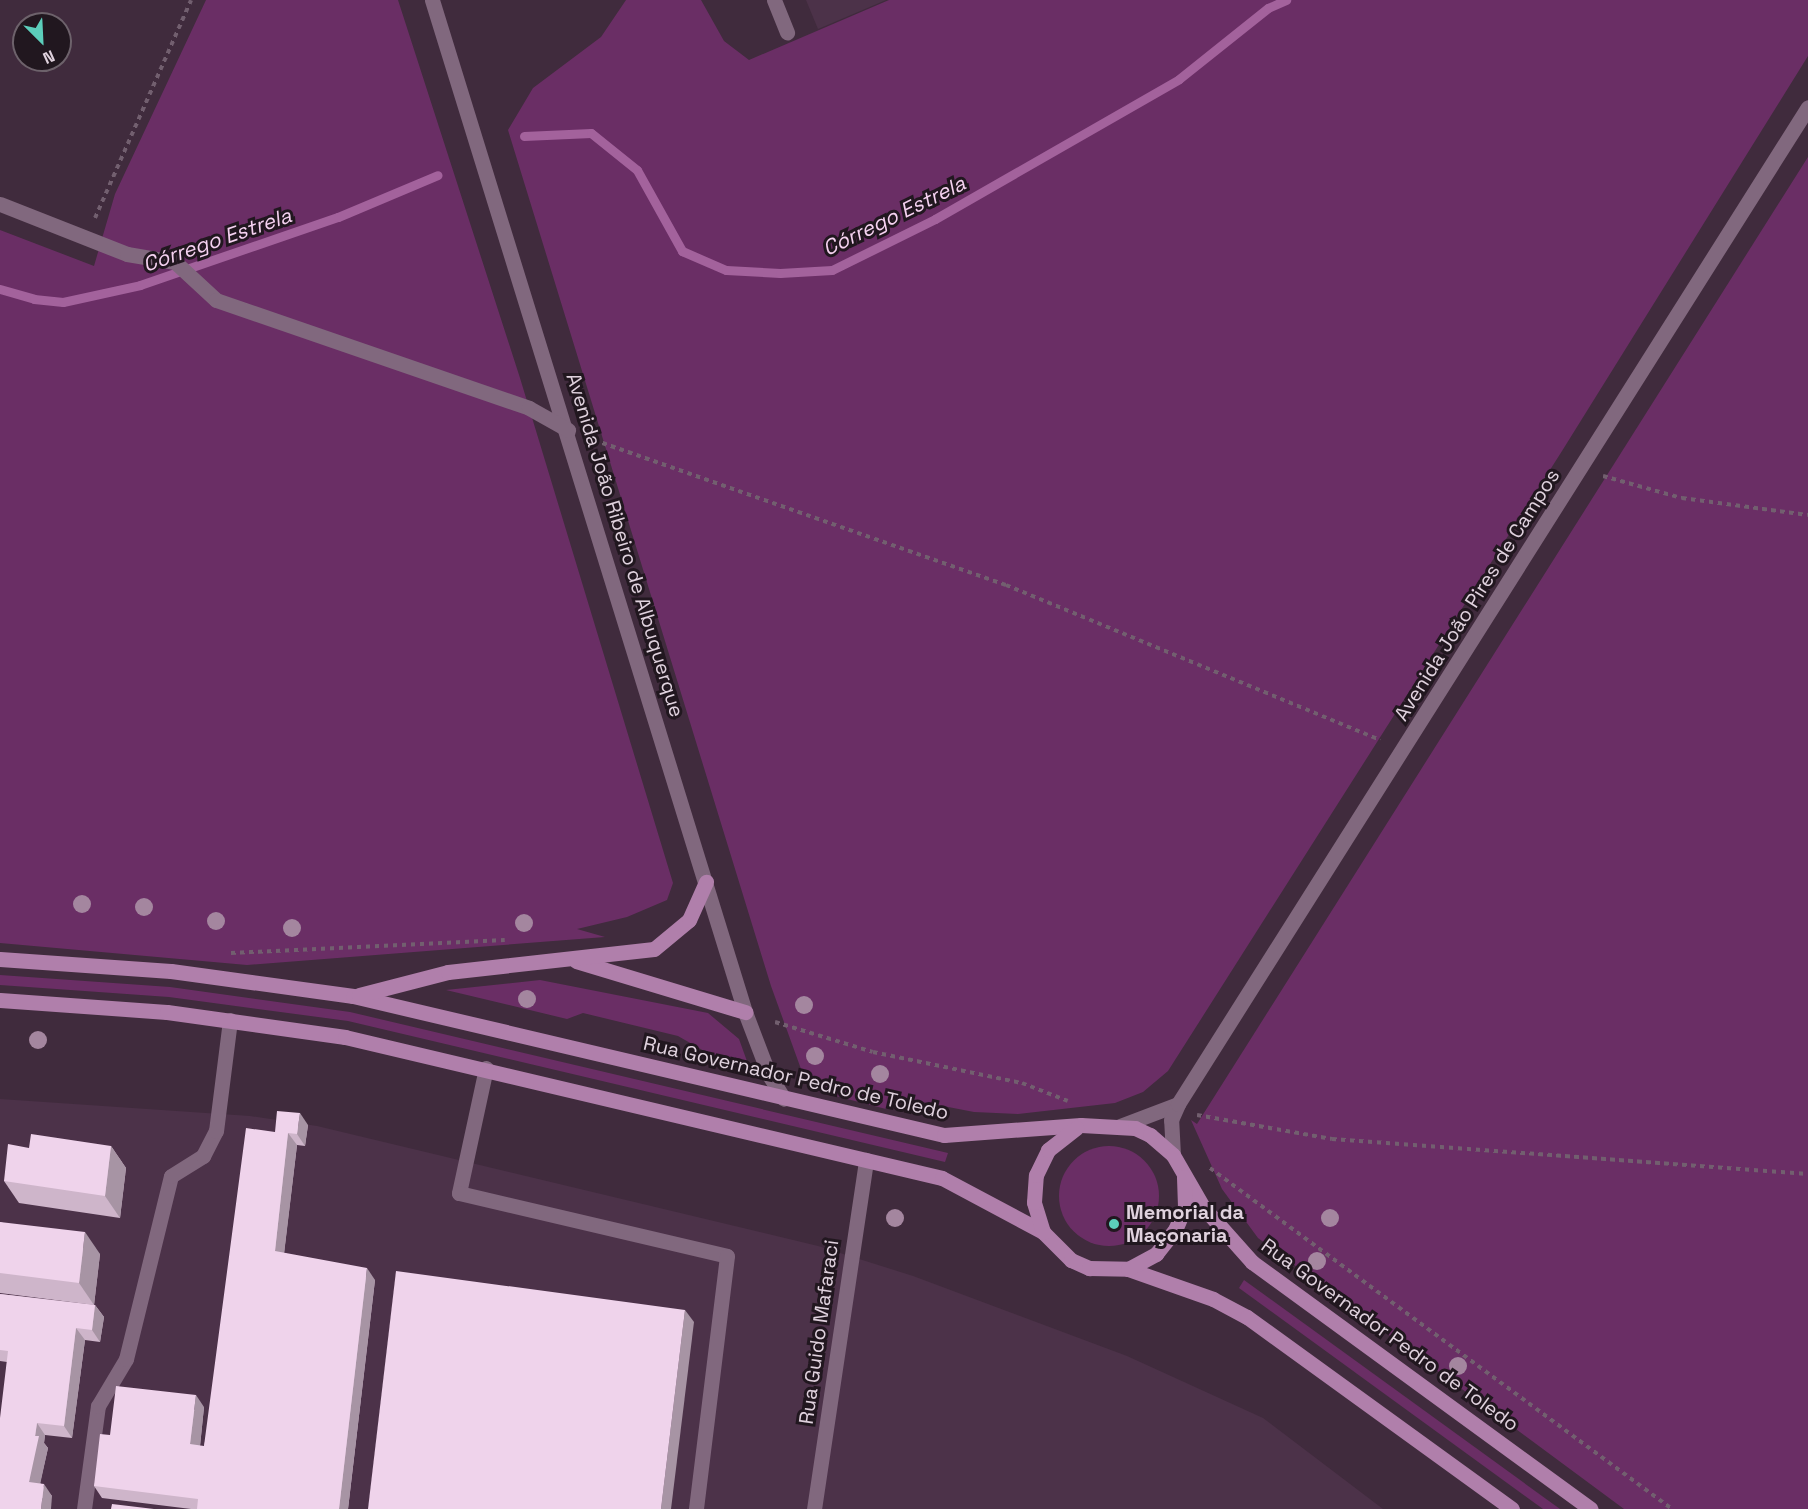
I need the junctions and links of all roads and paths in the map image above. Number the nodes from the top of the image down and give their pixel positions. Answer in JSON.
{"nodes":[{"id":1,"x":191,"y":0,"type":"edge"},
{"id":2,"x":432,"y":0,"type":"edge"},
{"id":3,"x":774,"y":0,"type":"edge"},
{"id":4,"x":787,"y":32,"type":"dead end"},
{"id":5,"x":1808,"y":107,"type":"edge"},
{"id":6,"x":0,"y":204,"type":"edge"},
{"id":7,"x":86,"y":238,"type":"junction"},
{"id":8,"x":568,"y":430,"type":"junction"},
{"id":9,"x":1585,"y":465,"type":"junction"},
{"id":10,"x":1808,"y":515,"type":"edge"},
{"id":11,"x":1402,"y":753,"type":"junction"},
{"id":12,"x":706,"y":882,"type":"junction"},
{"id":13,"x":516,"y":941,"type":"dead end"},
{"id":14,"x":219,"y":953,"type":"dead end"},
{"id":15,"x":0,"y":959,"type":"edge"},
{"id":16,"x":571,"y":960,"type":"junction"},
{"id":17,"x":353,"y":996,"type":"junction"},
{"id":18,"x":0,"y":1000,"type":"edge"},
{"id":19,"x":745,"y":1012,"type":"junction"},
{"id":20,"x":230,"y":1020,"type":"junction"},
{"id":21,"x":486,"y":1068,"type":"junction"},
{"id":22,"x":784,"y":1099,"type":"junction"},
{"id":23,"x":1078,"y":1103,"type":"dead end"},
{"id":24,"x":1178,"y":1104,"type":"junction"},
{"id":25,"x":1081,"y":1125,"type":"junction"},
{"id":26,"x":1120,"y":1126,"type":"junction"},
{"id":27,"x":1173,"y":1155,"type":"junction"},
{"id":28,"x":866,"y":1160,"type":"junction"},
{"id":29,"x":1204,"y":1163,"type":"dead end"},
{"id":30,"x":1183,"y":1170,"type":"junction"},
{"id":31,"x":1808,"y":1174,"type":"edge"},
{"id":32,"x":1043,"y":1232,"type":"junction"},
{"id":33,"x":1128,"y":1269,"type":"junction"},
{"id":34,"x":84,"y":1509,"type":"edge"},
{"id":35,"x":696,"y":1509,"type":"edge"},
{"id":36,"x":814,"y":1509,"type":"edge"},
{"id":37,"x":1512,"y":1509,"type":"edge"},
{"id":38,"x":1591,"y":1509,"type":"edge"},
{"id":39,"x":1672,"y":1509,"type":"edge"}],
"edges":[{"from":1,"to":7,"type":"path"},
{"from":2,"to":8,"type":"street","name":"Avenida João Ribeiro de Albuquerque"},
{"from":3,"to":4,"type":"street"},
{"from":5,"to":9,"type":"street","name":"Avenida João Pires de Campos"},
{"from":6,"to":7,"type":"street"},
{"from":7,"to":8,"type":"street"},
{"from":8,"to":11,"type":"path"},
{"from":8,"to":12,"type":"street","name":"Avenida João Ribeiro de Albuquerque"},
{"from":9,"to":10,"type":"path"},
{"from":9,"to":11,"type":"street","name":"Avenida João Pires de Campos"},
{"from":11,"to":24,"type":"street","name":"Avenida João Pires de Campos"},
{"from":12,"to":16,"type":"main road"},
{"from":12,"to":19,"type":"street","name":"Avenida João Ribeiro de Albuquerque"},
{"from":13,"to":14,"type":"path"},
{"from":15,"to":17,"type":"main road","name":"Rua Governador Pedro de Toledo"},
{"from":16,"to":17,"type":"main road"},
{"from":16,"to":19,"type":"main road"},
{"from":17,"to":22,"type":"main road","name":"Rua Governador Pedro de Toledo"},
{"from":18,"to":20,"type":"main road"},
{"from":19,"to":22,"type":"street","name":"Avenida João Ribeiro de Albuquerque"},
{"from":19,"to":23,"type":"path"},
{"from":20,"to":21,"type":"main road"},
{"from":20,"to":34,"type":"street"},
{"from":21,"to":28,"type":"main road"},
{"from":21,"to":35,"type":"street"},
{"from":22,"to":25,"type":"main road","name":"Rua Governador Pedro de Toledo"},
{"from":24,"to":26,"type":"street"},
{"from":24,"to":27,"type":"street","name":"Avenida João Pires de Campos"},
{"from":24,"to":31,"type":"path"},
{"from":25,"to":26,"type":"main road","name":"Rua Governador Pedro de Toledo"},
{"from":25,"to":32,"type":"main road"},
{"from":26,"to":27,"type":"main road","name":"Rua Governador Pedro de Toledo"},
{"from":27,"to":30,"type":"main road","name":"Rua Governador Pedro de Toledo"},
{"from":28,"to":32,"type":"main road"},
{"from":28,"to":36,"type":"street","name":"Rua Guido Mafaraci"},
{"from":29,"to":39,"type":"path"},
{"from":30,"to":33,"type":"main road"},
{"from":30,"to":38,"type":"main road","name":"Rua Governador Pedro de Toledo"},
{"from":32,"to":33,"type":"main road"},
{"from":33,"to":37,"type":"main road"}]}
